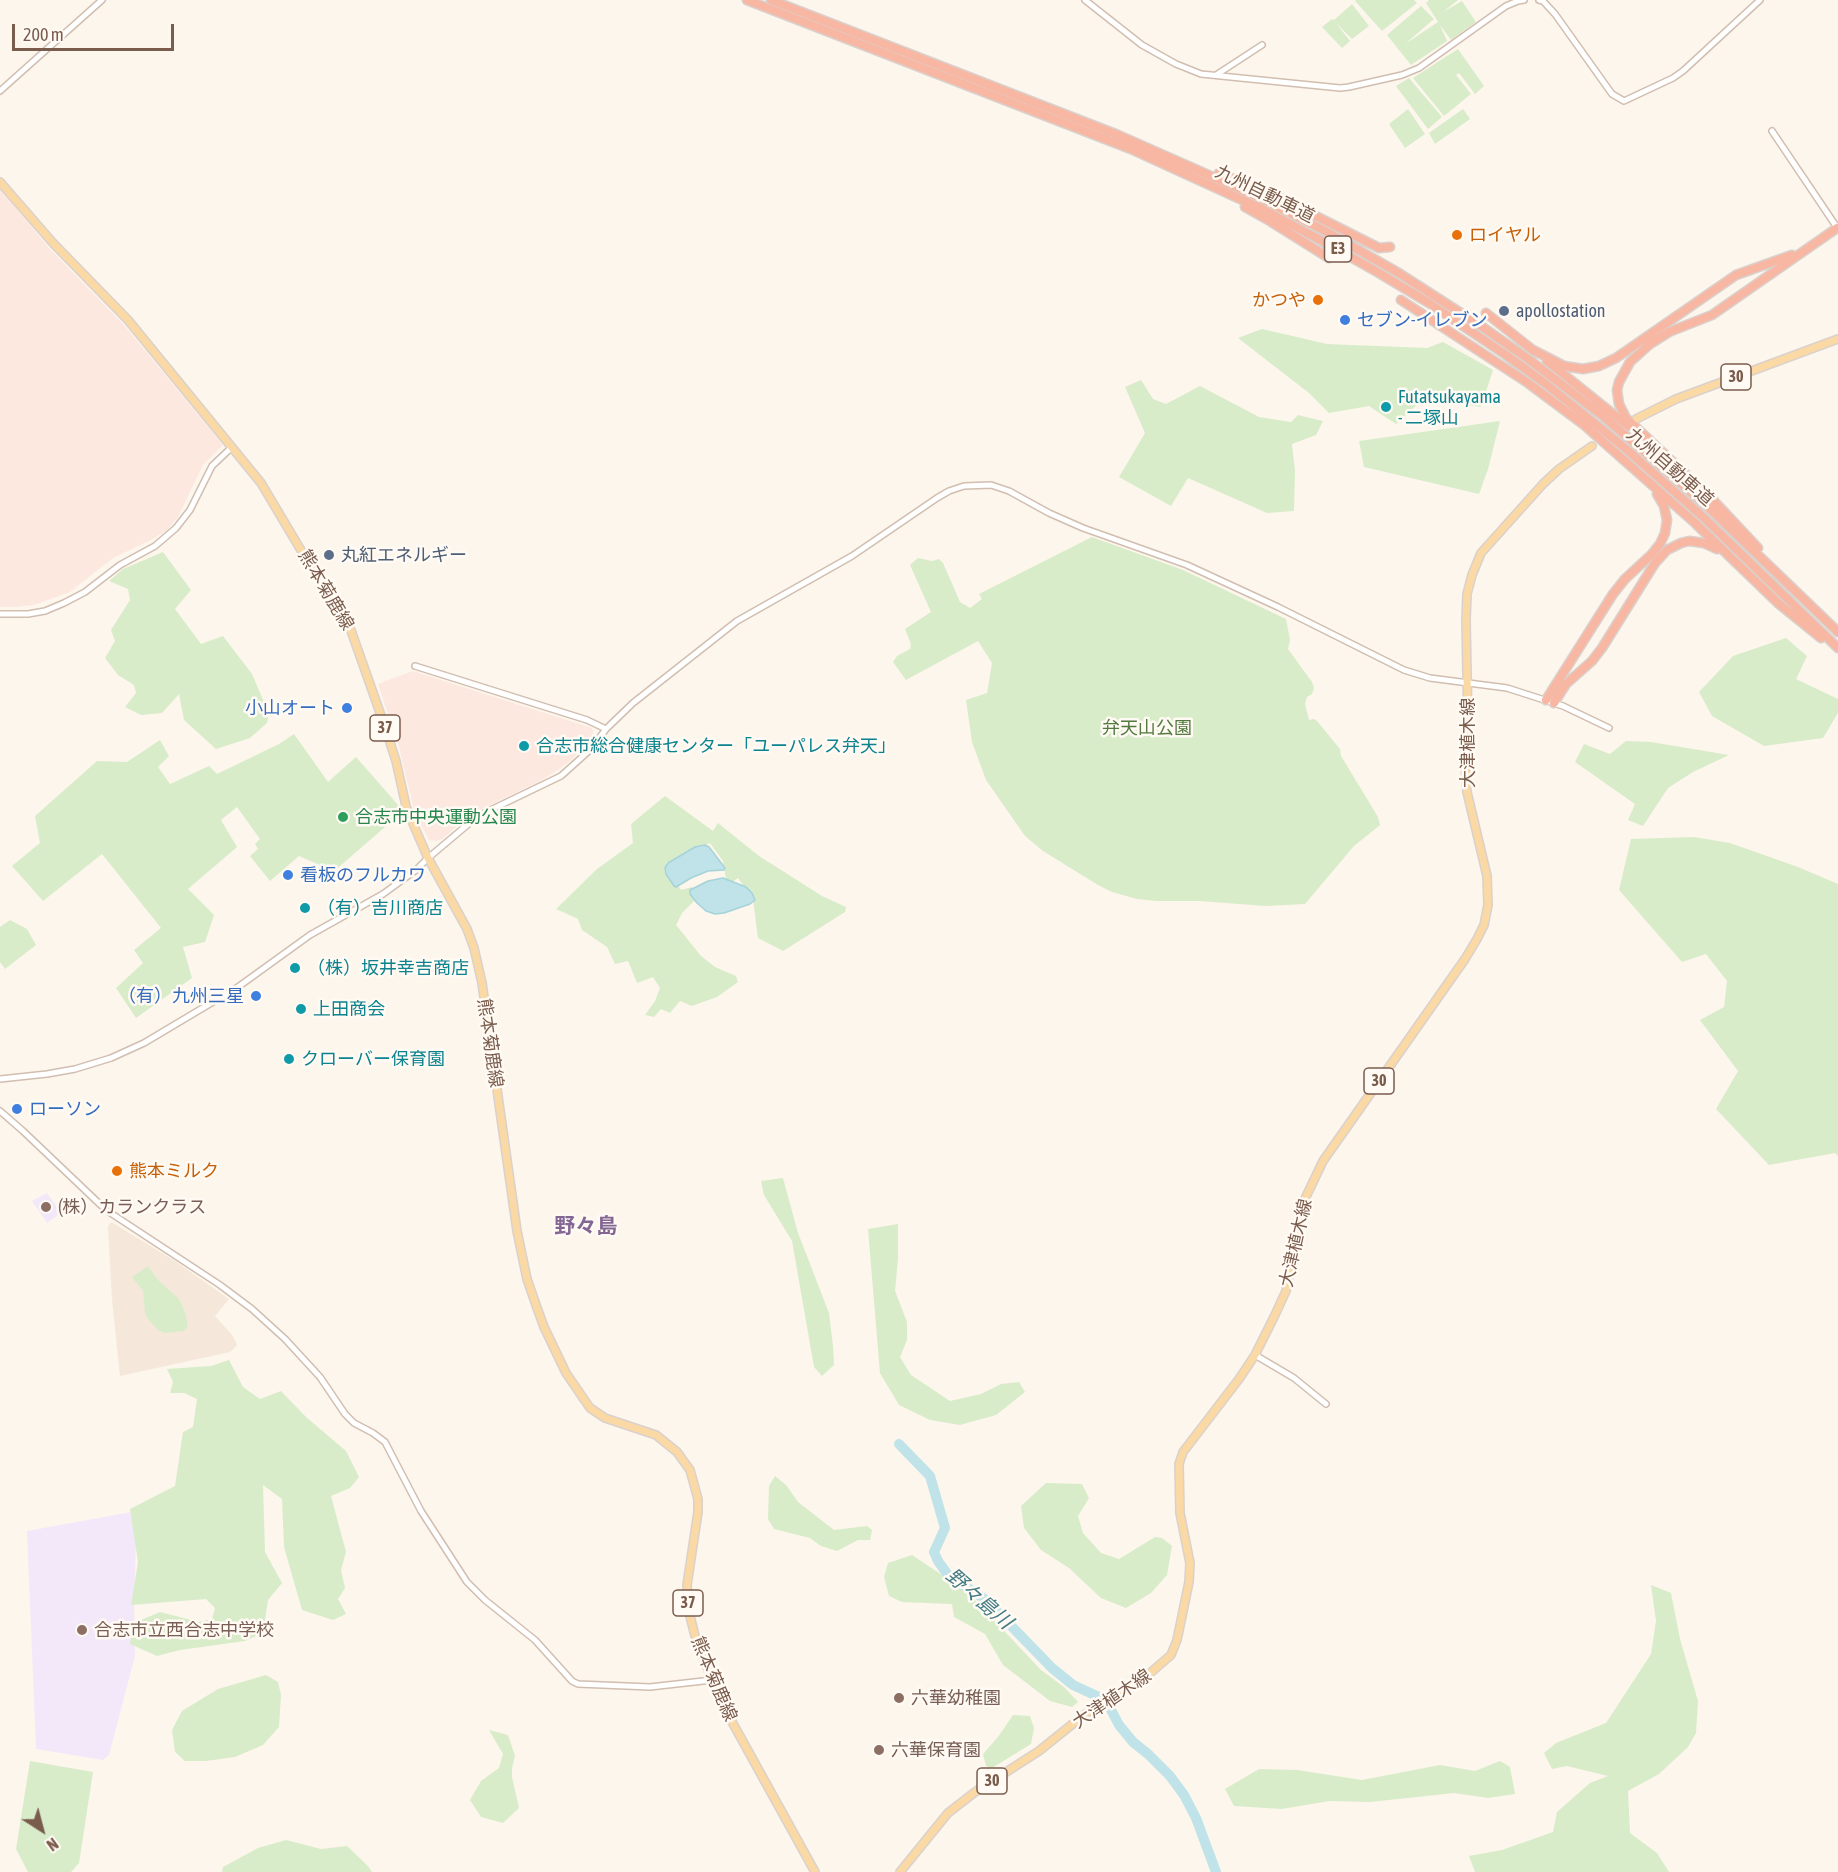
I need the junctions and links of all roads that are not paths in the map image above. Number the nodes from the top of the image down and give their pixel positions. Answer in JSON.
{"nodes":[{"id":1,"x":102,"y":0,"type":"edge"},
{"id":2,"x":747,"y":0,"type":"edge"},
{"id":3,"x":771,"y":0,"type":"edge"},
{"id":4,"x":1085,"y":0,"type":"edge"},
{"id":5,"x":1524,"y":0,"type":"edge"},
{"id":6,"x":1539,"y":0,"type":"edge"},
{"id":7,"x":1760,"y":0,"type":"edge"},
{"id":8,"x":1262,"y":45,"type":"dead end"},
{"id":9,"x":1215,"y":75,"type":"junction"},
{"id":10,"x":0,"y":91,"type":"edge"},
{"id":11,"x":1772,"y":130,"type":"dead end"},
{"id":12,"x":1118,"y":135,"type":"junction"},
{"id":13,"x":1173,"y":168,"type":"junction"},
{"id":14,"x":0,"y":182,"type":"edge"},
{"id":15,"x":1838,"y":229,"type":"edge"},
{"id":16,"x":1390,"y":247,"type":"dead end"},
{"id":17,"x":1329,"y":258,"type":"dead end"},
{"id":18,"x":1401,"y":300,"type":"dead end"},
{"id":19,"x":1485,"y":313,"type":"dead end"},
{"id":20,"x":1838,"y":339,"type":"edge"},
{"id":21,"x":1532,"y":349,"type":"junction"},
{"id":22,"x":1636,"y":419,"type":"dead end"},
{"id":23,"x":1592,"y":446,"type":"dead end"},
{"id":24,"x":232,"y":447,"type":"junction"},
{"id":25,"x":1659,"y":451,"type":"junction"},
{"id":26,"x":1621,"y":458,"type":"junction"},
{"id":27,"x":1743,"y":570,"type":"junction"},
{"id":28,"x":0,"y":614,"type":"edge"},
{"id":29,"x":1819,"y":614,"type":"junction"},
{"id":30,"x":1838,"y":633,"type":"edge"},
{"id":31,"x":1838,"y":650,"type":"edge"},
{"id":32,"x":415,"y":666,"type":"dead end"},
{"id":33,"x":1467,"y":681,"type":"junction"},
{"id":34,"x":1550,"y":701,"type":"junction"},
{"id":35,"x":1609,"y":728,"type":"dead end"},
{"id":36,"x":606,"y":729,"type":"junction"},
{"id":37,"x":428,"y":858,"type":"junction"},
{"id":38,"x":0,"y":1080,"type":"edge"},
{"id":39,"x":0,"y":1111,"type":"edge"},
{"id":40,"x":1255,"y":1355,"type":"junction"},
{"id":41,"x":1326,"y":1404,"type":"dead end"},
{"id":42,"x":711,"y":1680,"type":"junction"},
{"id":43,"x":815,"y":1872,"type":"edge"},
{"id":44,"x":900,"y":1872,"type":"edge"}],
"edges":[{"from":1,"to":10,"type":"street"},
{"from":2,"to":13,"type":"highway","name":"九州自動車道","number":"E3"},
{"from":3,"to":12,"type":"highway","name":"九州自動車道","number":"E3"},
{"from":4,"to":9,"type":"street"},
{"from":5,"to":9,"type":"street"},
{"from":6,"to":7,"type":"street"},
{"from":8,"to":9,"type":"street"},
{"from":11,"to":15,"type":"street"},
{"from":12,"to":16,"type":"highway"},
{"from":12,"to":29,"type":"highway","name":"九州自動車道","number":"E3"},
{"from":13,"to":17,"type":"highway"},
{"from":13,"to":31,"type":"highway","name":"九州自動車道","number":"E3"},
{"from":14,"to":24,"type":"main road","name":"熊本菊鹿線","number":"37"},
{"from":15,"to":21,"type":"highway"},
{"from":15,"to":25,"type":"highway"},
{"from":18,"to":26,"type":"highway"},
{"from":19,"to":21,"type":"highway"},
{"from":20,"to":22,"type":"main road","number":"30"},
{"from":21,"to":25,"type":"highway"},
{"from":23,"to":33,"type":"main road","name":"大津植木線","number":"30"},
{"from":24,"to":28,"type":"street"},
{"from":24,"to":37,"type":"main road","name":"熊本菊鹿線","number":"37"},
{"from":25,"to":29,"type":"highway"},
{"from":26,"to":27,"type":"highway"},
{"from":26,"to":34,"type":"highway"},
{"from":27,"to":31,"type":"highway"},
{"from":27,"to":34,"type":"highway"},
{"from":29,"to":30,"type":"highway","name":"九州自動車道","number":"E3"},
{"from":32,"to":36,"type":"street"},
{"from":33,"to":34,"type":"street"},
{"from":33,"to":36,"type":"street"},
{"from":33,"to":40,"type":"main road","name":"大津植木線","number":"30"},
{"from":34,"to":35,"type":"street"},
{"from":36,"to":37,"type":"street"},
{"from":37,"to":38,"type":"street"},
{"from":37,"to":42,"type":"main road","name":"熊本菊鹿線","number":"37"},
{"from":39,"to":42,"type":"street"},
{"from":40,"to":41,"type":"street"},
{"from":40,"to":44,"type":"main road","name":"大津植木線","number":"30"},
{"from":42,"to":43,"type":"main road","name":"熊本菊鹿線","number":"37"}]}
